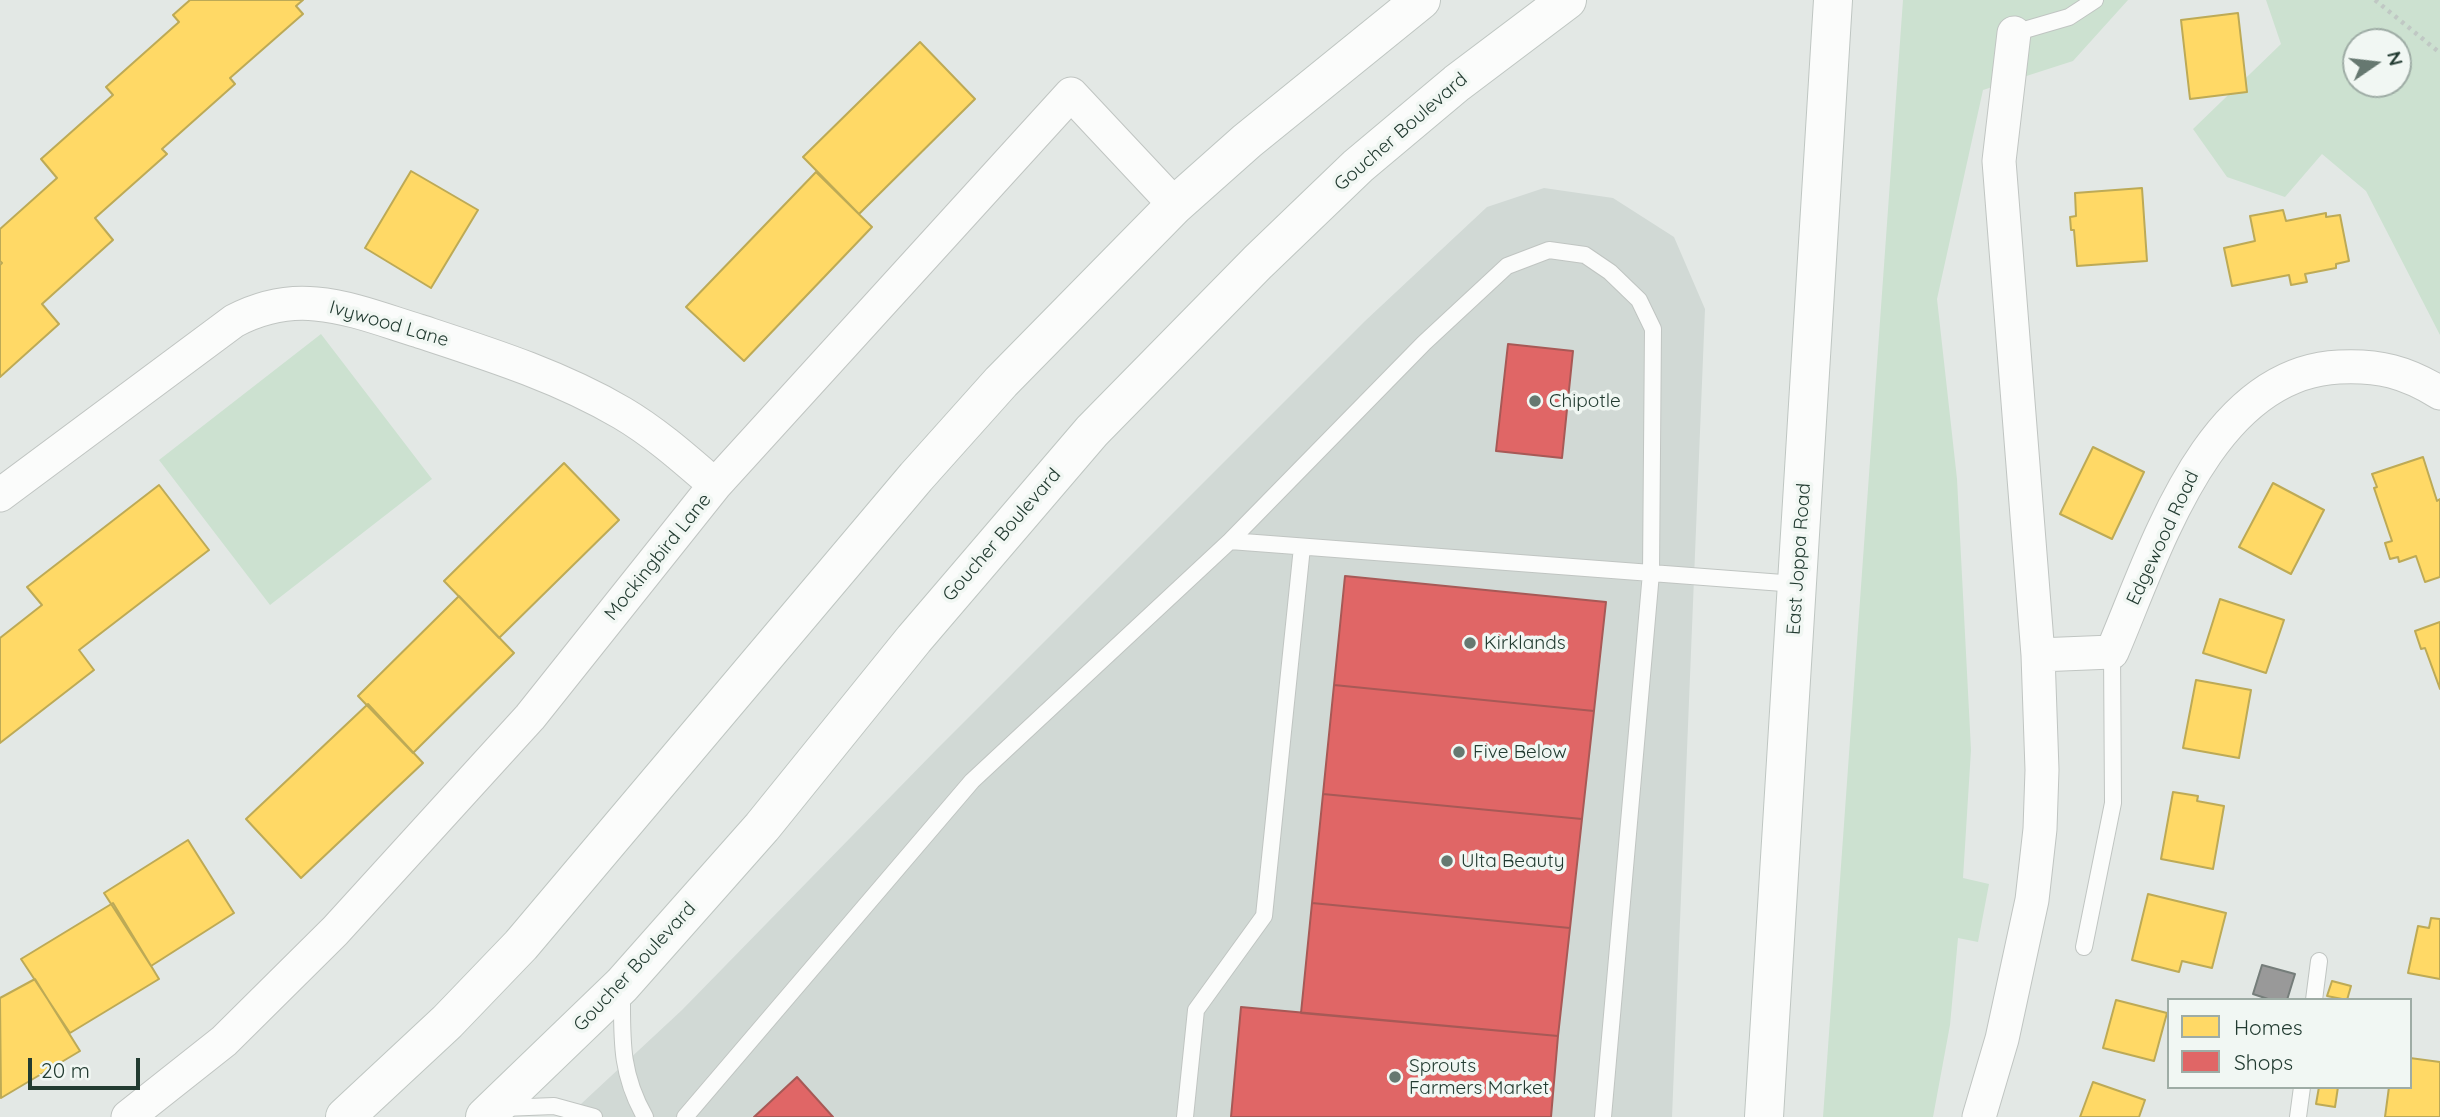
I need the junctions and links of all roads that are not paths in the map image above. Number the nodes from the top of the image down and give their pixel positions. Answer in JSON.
{"nodes":[{"id":1,"x":1421,"y":0,"type":"edge"},
{"id":2,"x":1567,"y":0,"type":"edge"},
{"id":3,"x":1815,"y":0,"type":"edge"},
{"id":4,"x":1833,"y":0,"type":"edge"},
{"id":5,"x":2095,"y":0,"type":"edge"},
{"id":6,"x":2014,"y":33,"type":"joint"},
{"id":7,"x":1830,"y":41,"type":"junction"},
{"id":8,"x":1175,"y":205,"type":"junction"},
{"id":9,"x":2440,"y":393,"type":"edge"},
{"id":10,"x":715,"y":485,"type":"junction"},
{"id":11,"x":0,"y":495,"type":"edge"},
{"id":12,"x":1230,"y":541,"type":"junction"},
{"id":13,"x":1302,"y":547,"type":"junction"},
{"id":14,"x":1651,"y":573,"type":"junction"},
{"id":15,"x":1798,"y":584,"type":"junction"},
{"id":16,"x":2112,"y":652,"type":"junction"},
{"id":17,"x":2038,"y":655,"type":"junction"},
{"id":18,"x":2084,"y":947,"type":"dead end"},
{"id":19,"x":2319,"y":961,"type":"dead end"},
{"id":20,"x":622,"y":985,"type":"junction"},
{"id":21,"x":2314,"y":998,"type":"edge"},
{"id":22,"x":2302,"y":1089,"type":"edge"},
{"id":23,"x":489,"y":1113,"type":"edge"},
{"id":24,"x":128,"y":1117,"type":"edge"},
{"id":25,"x":345,"y":1117,"type":"edge"},
{"id":26,"x":594,"y":1117,"type":"edge"},
{"id":27,"x":645,"y":1117,"type":"edge"},
{"id":28,"x":685,"y":1117,"type":"edge"},
{"id":29,"x":1185,"y":1117,"type":"edge"},
{"id":30,"x":1603,"y":1117,"type":"edge"},
{"id":31,"x":1764,"y":1117,"type":"edge"},
{"id":32,"x":1979,"y":1117,"type":"edge"},
{"id":33,"x":2298,"y":1117,"type":"edge"}],
"edges":[{"from":1,"to":8,"type":"main road"},
{"from":2,"to":20,"type":"main road","name":"Goucher Boulevard"},
{"from":3,"to":7,"type":"main road"},
{"from":4,"to":7,"type":"main road","name":"East Joppa Road"},
{"from":5,"to":6,"type":"lane"},
{"from":6,"to":17,"type":"street"},
{"from":7,"to":15,"type":"main road","name":"East Joppa Road"},
{"from":8,"to":10,"type":"street","name":"Mockingbird Lane"},
{"from":8,"to":25,"type":"main road"},
{"from":9,"to":16,"type":"street","name":"Edgewood Road"},
{"from":10,"to":11,"type":"street","name":"Ivywood Lane"},
{"from":10,"to":24,"type":"street","name":"Mockingbird Lane"},
{"from":12,"to":13,"type":"lane"},
{"from":12,"to":14,"type":"lane"},
{"from":12,"to":28,"type":"lane"},
{"from":13,"to":14,"type":"lane"},
{"from":13,"to":29,"type":"lane"},
{"from":14,"to":15,"type":"lane"},
{"from":14,"to":30,"type":"lane"},
{"from":15,"to":31,"type":"main road","name":"East Joppa Road"},
{"from":16,"to":17,"type":"street"},
{"from":16,"to":18,"type":"lane"},
{"from":17,"to":32,"type":"street"},
{"from":19,"to":21,"type":"lane"},
{"from":20,"to":23,"type":"main road","name":"Goucher Boulevard"},
{"from":20,"to":27,"type":"lane"},
{"from":22,"to":33,"type":"lane"},
{"from":23,"to":26,"type":"lane"}]}
